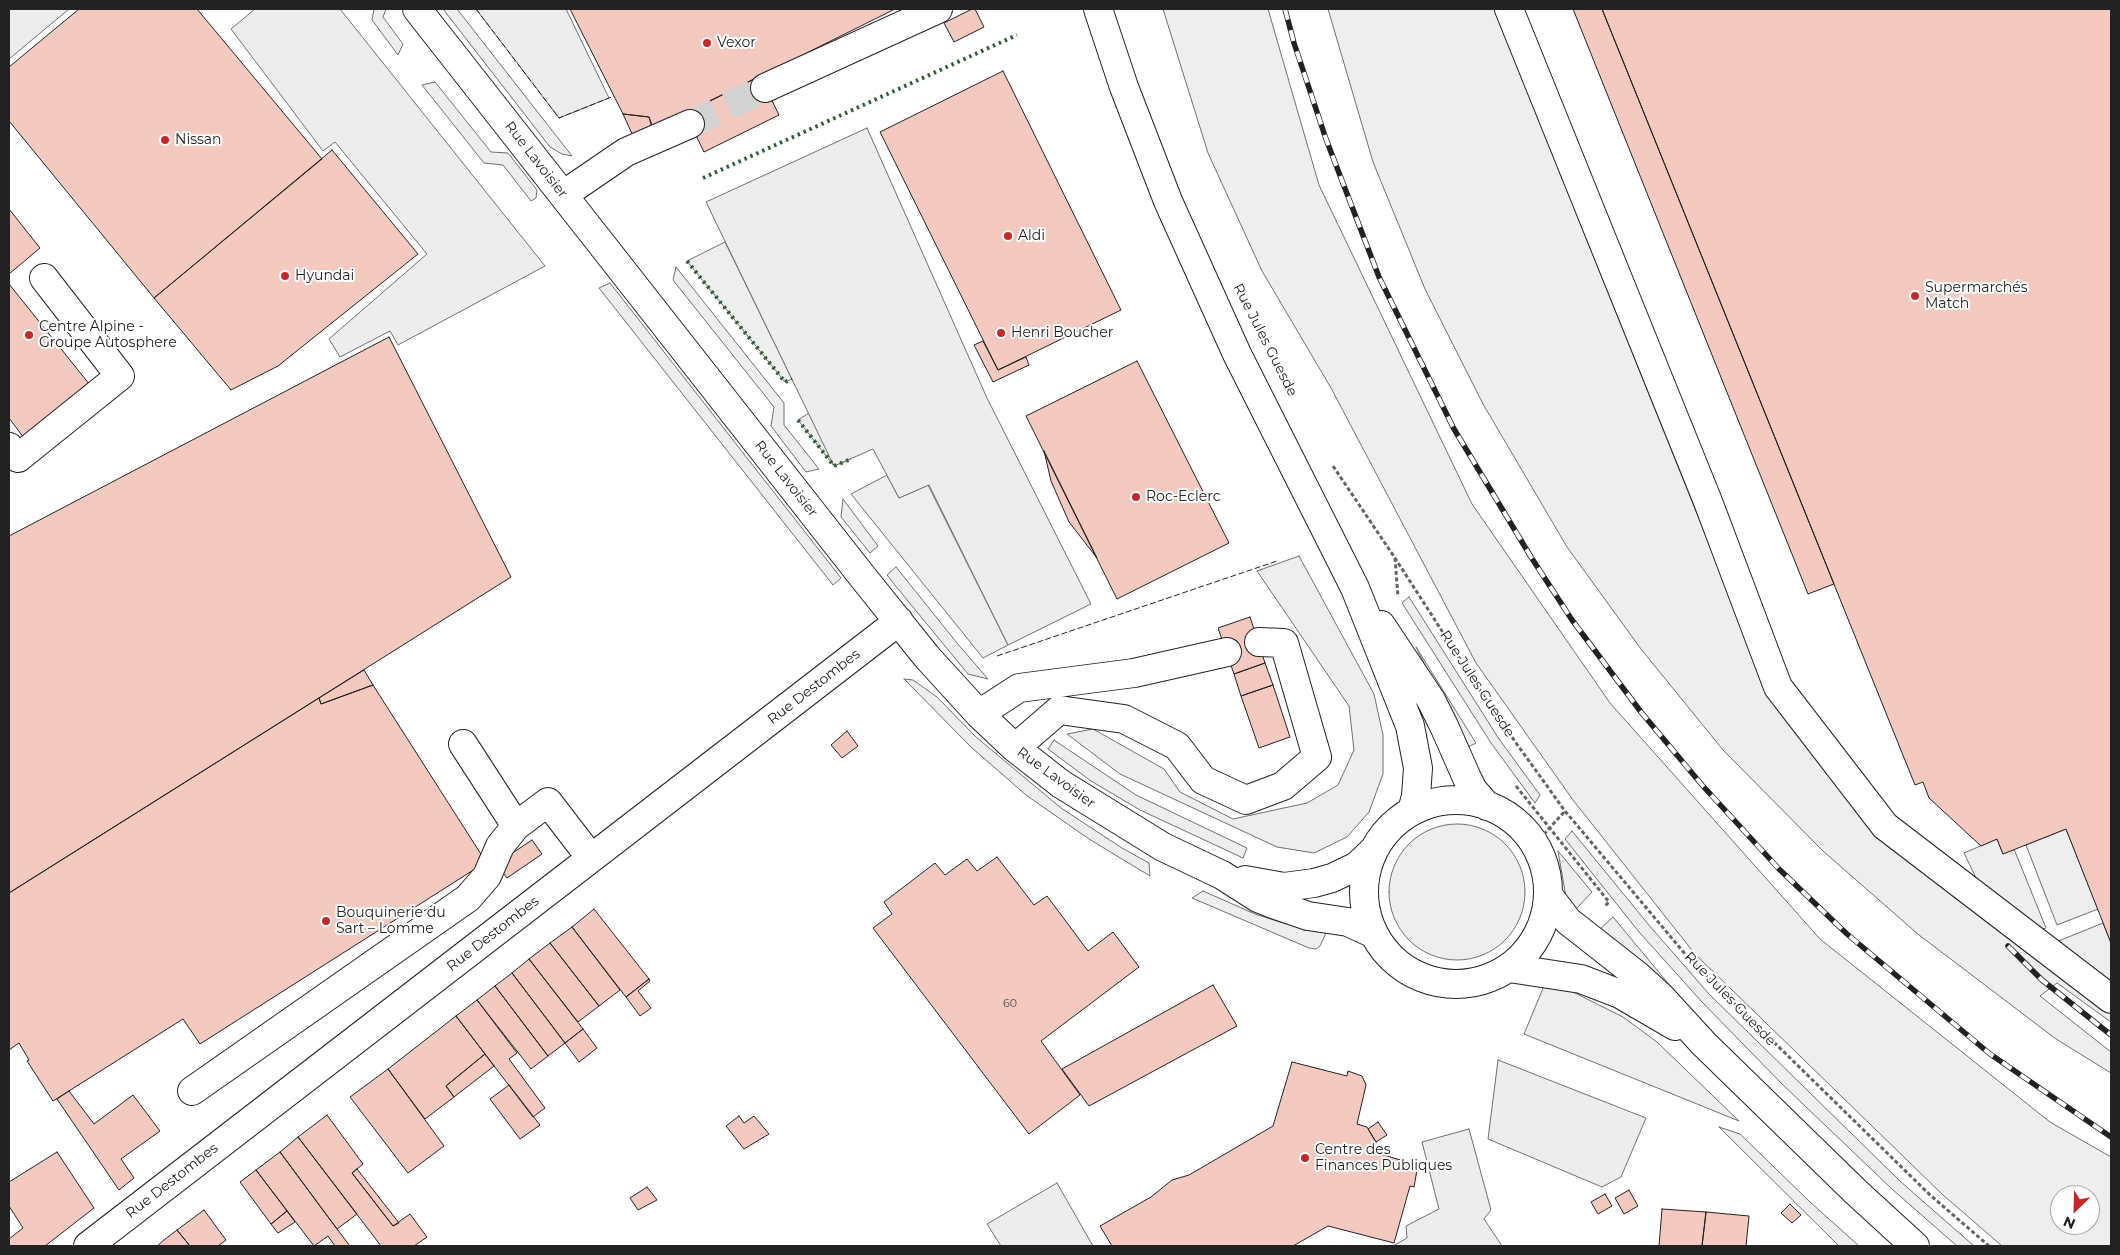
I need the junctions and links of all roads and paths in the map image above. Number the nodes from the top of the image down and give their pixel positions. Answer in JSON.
{"nodes":[{"id":1,"x":417,"y":9,"type":"edge"},
{"id":2,"x":938,"y":9,"type":"edge"},
{"id":3,"x":1098,"y":9,"type":"edge"},
{"id":4,"x":1509,"y":9,"type":"edge"},
{"id":5,"x":765,"y":88,"type":"tunnel mouth"},
{"id":6,"x":690,"y":124,"type":"tunnel mouth"},
{"id":7,"x":563,"y":194,"type":"junction"},
{"id":8,"x":44,"y":278,"type":"dead end"},
{"id":9,"x":9,"y":447,"type":"edge"},
{"id":10,"x":1330,"y":461,"type":"dead end"},
{"id":11,"x":1355,"y":588,"type":"junction"},
{"id":12,"x":899,"y":622,"type":"junction"},
{"id":13,"x":1259,"y":642,"type":"dead end"},
{"id":14,"x":1227,"y":652,"type":"dead end"},
{"id":15,"x":979,"y":714,"type":"junction"},
{"id":16,"x":463,"y":744,"type":"dead end"},
{"id":17,"x":1015,"y":748,"type":"junction"},
{"id":18,"x":1514,"y":784,"type":"dead end"},
{"id":19,"x":1488,"y":806,"type":"junction"},
{"id":20,"x":1412,"y":811,"type":"junction"},
{"id":21,"x":1565,"y":812,"type":"junction"},
{"id":22,"x":516,"y":826,"type":"junction"},
{"id":23,"x":1542,"y":836,"type":"junction"},
{"id":24,"x":1374,"y":850,"type":"junction"},
{"id":25,"x":591,"y":858,"type":"junction"},
{"id":26,"x":1222,"y":875,"type":"junction"},
{"id":27,"x":1549,"y":896,"type":"junction"},
{"id":28,"x":1580,"y":930,"type":"junction"},
{"id":29,"x":1374,"y":934,"type":"junction"},
{"id":30,"x":1509,"y":968,"type":"junction"},
{"id":31,"x":2111,"y":999,"type":"edge"},
{"id":32,"x":1704,"y":1044,"type":"junction"},
{"id":33,"x":192,"y":1091,"type":"dead end"},
{"id":34,"x":88,"y":1246,"type":"edge"},
{"id":35,"x":1915,"y":1246,"type":"edge"},
{"id":36,"x":1989,"y":1246,"type":"edge"}],
"edges":[{"from":1,"to":7,"type":"street","name":"Rue Lavoisier"},
{"from":2,"to":5,"type":"street"},
{"from":3,"to":11,"type":"street"},
{"from":4,"to":31,"type":"street"},
{"from":6,"to":7,"type":"street"},
{"from":7,"to":12,"type":"street","name":"Rue Lavoisier"},
{"from":8,"to":9,"type":"street"},
{"from":10,"to":21,"type":"path","name":"Rue Jules Guesde"},
{"from":11,"to":19,"type":"street"},
{"from":11,"to":20,"type":"street"},
{"from":12,"to":15,"type":"street","name":"Rue Lavoisier"},
{"from":12,"to":25,"type":"street","name":"Rue Destombes"},
{"from":13,"to":17,"type":"street"},
{"from":14,"to":15,"type":"street"},
{"from":15,"to":17,"type":"street","name":"Rue Lavoisier"},
{"from":16,"to":22,"type":"street"},
{"from":17,"to":26,"type":"street","name":"Rue Lavoisier"},
{"from":18,"to":23,"type":"path"},
{"from":19,"to":20,"type":"street"},
{"from":19,"to":23,"type":"street"},
{"from":20,"to":24,"type":"street"},
{"from":21,"to":23,"type":"path"},
{"from":21,"to":36,"type":"path","name":"Rue Jules Guesde"},
{"from":22,"to":25,"type":"street"},
{"from":22,"to":33,"type":"street"},
{"from":23,"to":27,"type":"street"},
{"from":23,"to":28,"type":"path"},
{"from":24,"to":26,"type":"street","name":"Rue Lavoisier"},
{"from":24,"to":29,"type":"street"},
{"from":25,"to":34,"type":"street","name":"Rue Destombes"},
{"from":26,"to":29,"type":"street","name":"Rue Lavoisier"},
{"from":27,"to":28,"type":"street"},
{"from":27,"to":30,"type":"street"},
{"from":28,"to":32,"type":"street"},
{"from":29,"to":30,"type":"street"},
{"from":30,"to":32,"type":"street"},
{"from":32,"to":35,"type":"street"}]}
